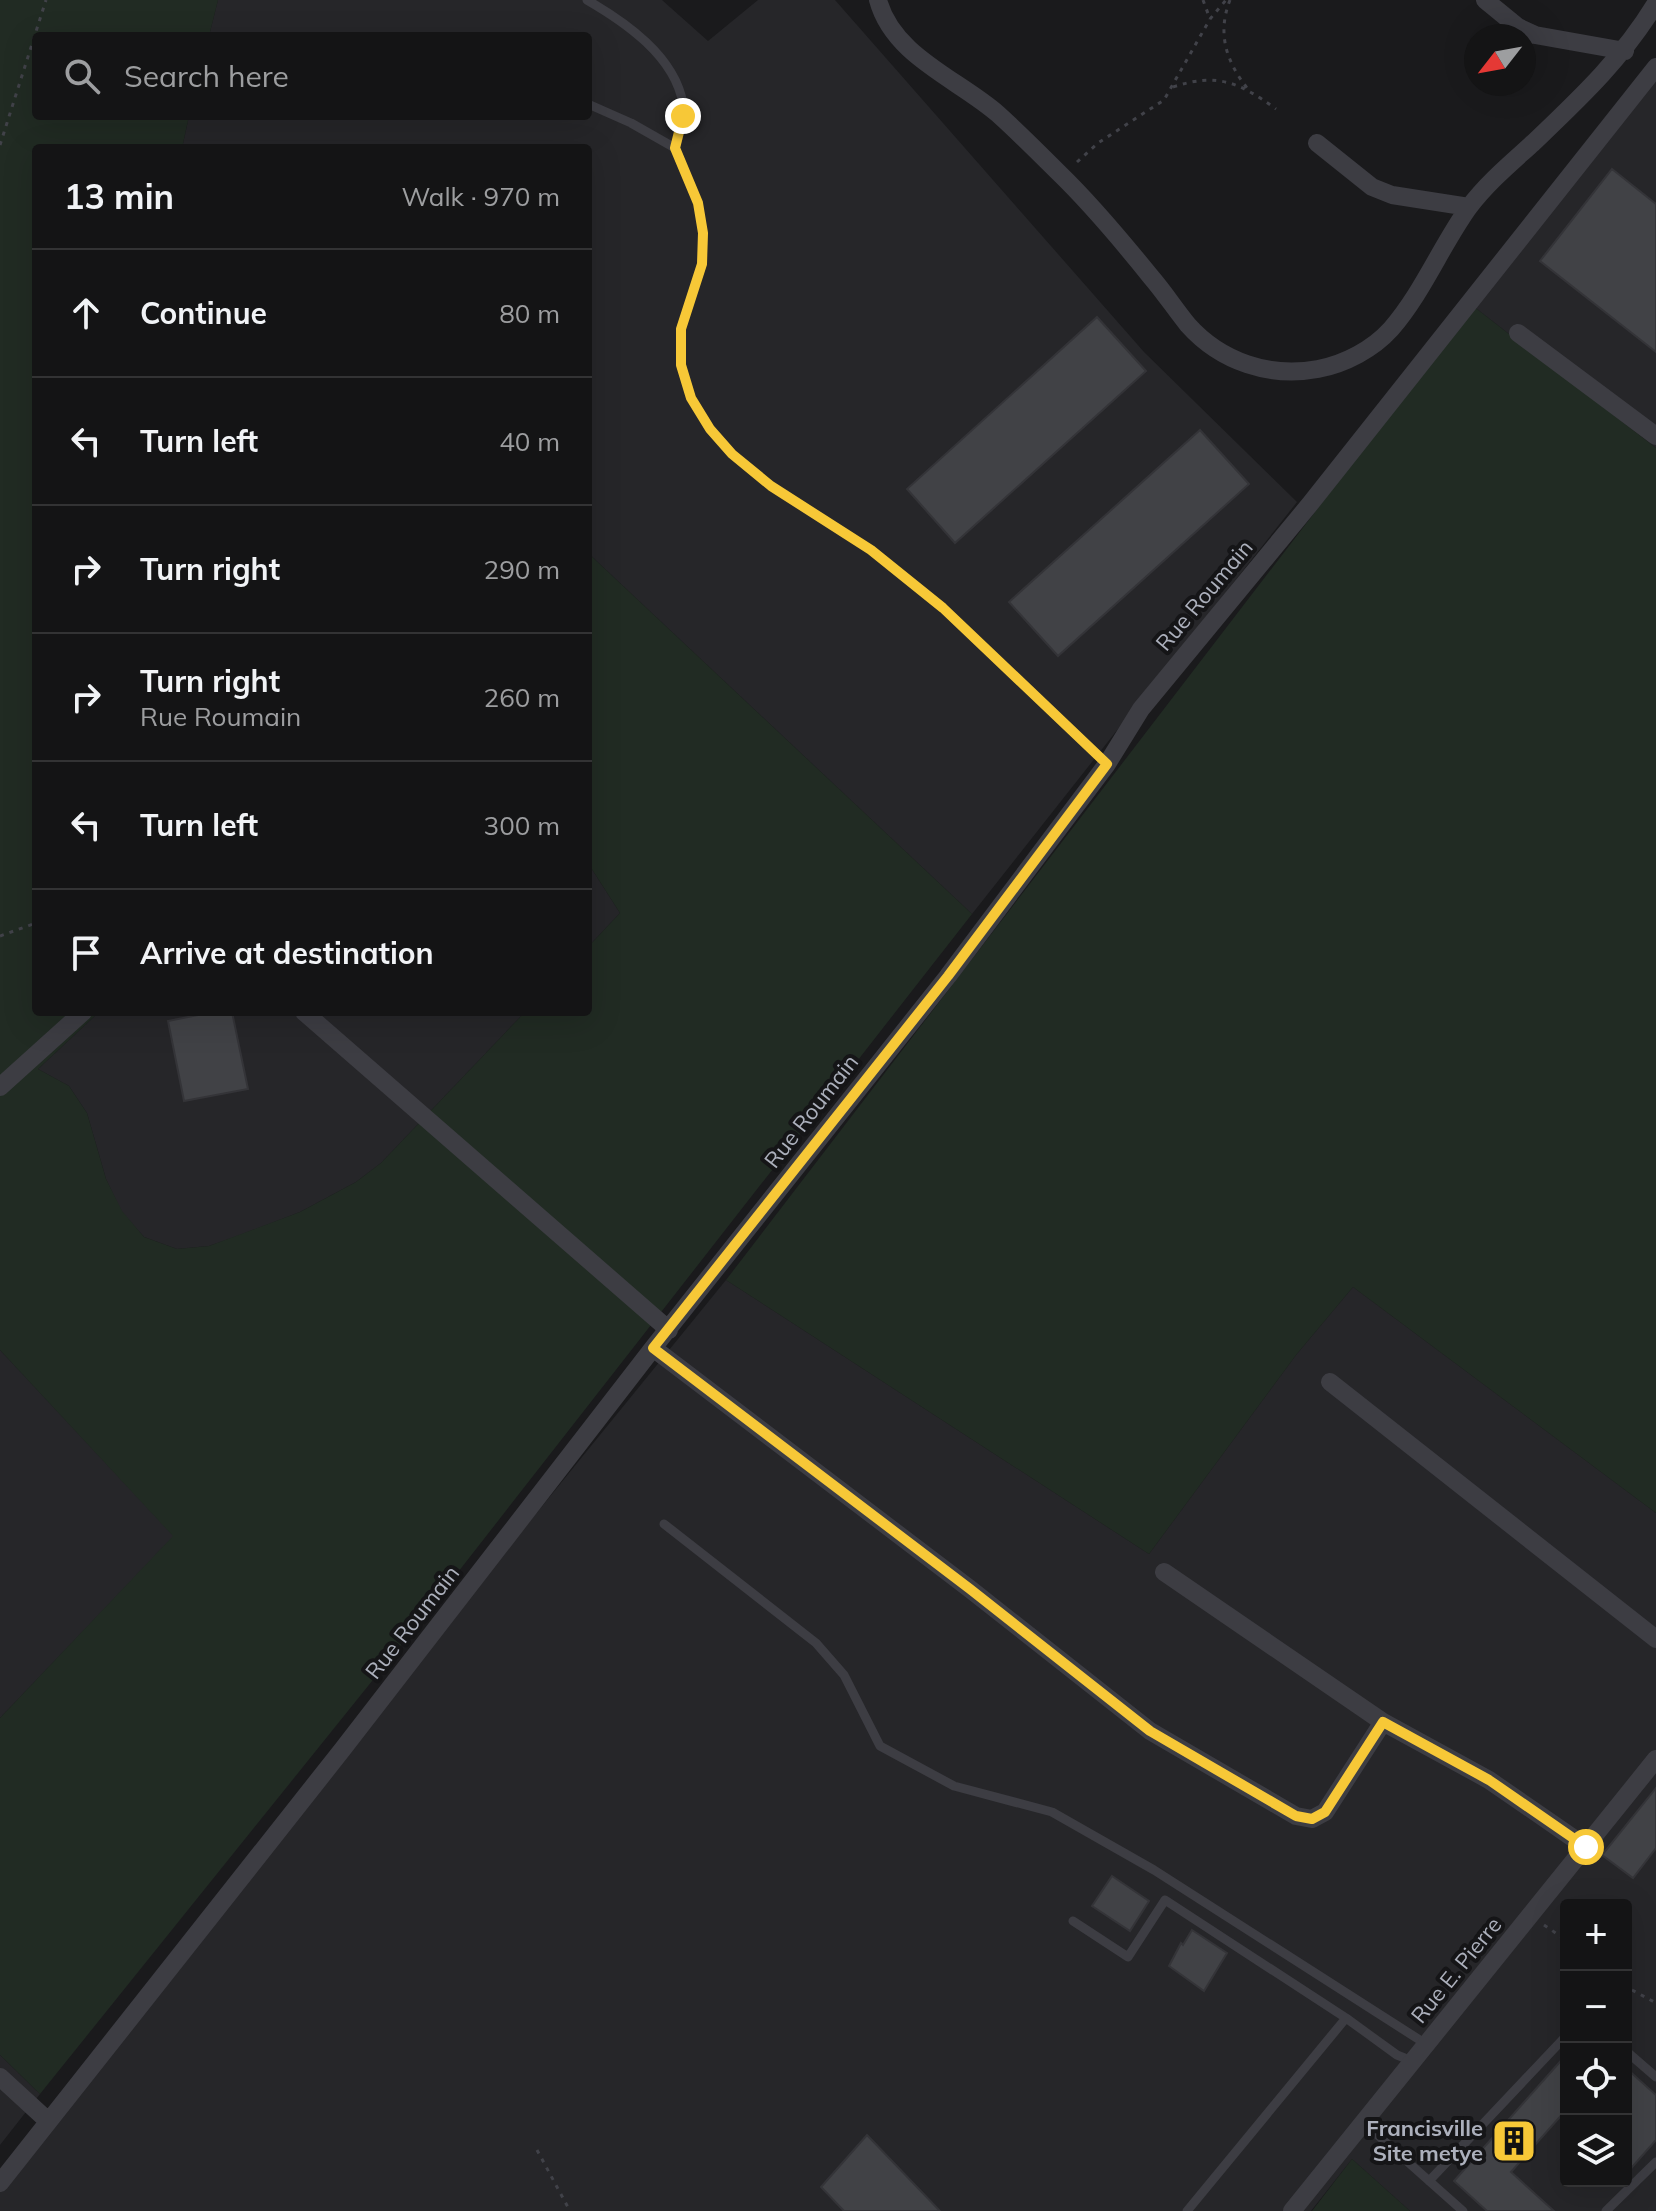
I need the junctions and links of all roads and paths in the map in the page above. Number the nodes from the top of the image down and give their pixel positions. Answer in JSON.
{"nodes":[{"id":1,"x":46,"y":0,"type":"edge"},
{"id":2,"x":587,"y":0,"type":"edge"},
{"id":3,"x":878,"y":0,"type":"edge"},
{"id":4,"x":1203,"y":0,"type":"edge"},
{"id":5,"x":1228,"y":0,"type":"edge"},
{"id":6,"x":1485,"y":0,"type":"edge"},
{"id":7,"x":1656,"y":3,"type":"edge"},
{"id":8,"x":1210,"y":19,"type":"junction"},
{"id":9,"x":36,"y":32,"type":"edge"},
{"id":10,"x":32,"y":44,"type":"edge"},
{"id":11,"x":1625,"y":51,"type":"junction"},
{"id":12,"x":1656,"y":67,"type":"edge"},
{"id":13,"x":1171,"y":88,"type":"junction"},
{"id":14,"x":1247,"y":88,"type":"junction"},
{"id":15,"x":592,"y":106,"type":"edge"},
{"id":16,"x":1276,"y":109,"type":"dead end"},
{"id":17,"x":1317,"y":143,"type":"dead end"},
{"id":18,"x":0,"y":145,"type":"edge"},
{"id":19,"x":675,"y":148,"type":"junction"},
{"id":20,"x":1062,"y":175,"type":"junction"},
{"id":21,"x":1469,"y":207,"type":"junction"},
{"id":22,"x":1518,"y":333,"type":"dead end"},
{"id":23,"x":1656,"y":436,"type":"edge"},
{"id":24,"x":1107,"y":764,"type":"junction"},
{"id":25,"x":32,"y":924,"type":"edge"},
{"id":26,"x":0,"y":936,"type":"edge"},
{"id":27,"x":79,"y":1016,"type":"edge"},
{"id":28,"x":309,"y":1016,"type":"edge"},
{"id":29,"x":0,"y":1087,"type":"edge"},
{"id":30,"x":669,"y":1330,"type":"junction"},
{"id":31,"x":653,"y":1348,"type":"junction"},
{"id":32,"x":1330,"y":1382,"type":"dead end"},
{"id":33,"x":664,"y":1524,"type":"dead end"},
{"id":34,"x":1164,"y":1572,"type":"dead end"},
{"id":35,"x":1656,"y":1639,"type":"edge"},
{"id":36,"x":1383,"y":1722,"type":"junction"},
{"id":37,"x":1656,"y":1759,"type":"edge"},
{"id":38,"x":1586,"y":1847,"type":"junction"},
{"id":39,"x":1530,"y":1917,"type":"junction"},
{"id":40,"x":1073,"y":1921,"type":"dead end"},
{"id":41,"x":1560,"y":1936,"type":"edge"},
{"id":42,"x":1632,"y":1990,"type":"edge"},
{"id":43,"x":1656,"y":2003,"type":"edge"},
{"id":44,"x":1346,"y":2018,"type":"junction"},
{"id":45,"x":1560,"y":2042,"type":"edge"},
{"id":46,"x":1426,"y":2044,"type":"junction"},
{"id":47,"x":1632,"y":2056,"type":"edge"},
{"id":48,"x":1412,"y":2061,"type":"junction"},
{"id":49,"x":0,"y":2077,"type":"edge"},
{"id":50,"x":1656,"y":2077,"type":"edge"},
{"id":51,"x":48,"y":2121,"type":"junction"},
{"id":52,"x":1364,"y":2123,"type":"junction"},
{"id":53,"x":537,"y":2150,"type":"dead end"},
{"id":54,"x":1656,"y":2162,"type":"edge"},
{"id":55,"x":1429,"y":2181,"type":"junction"},
{"id":56,"x":0,"y":2183,"type":"edge"},
{"id":57,"x":570,"y":2211,"type":"edge"},
{"id":58,"x":1187,"y":2211,"type":"edge"},
{"id":59,"x":1292,"y":2211,"type":"edge"},
{"id":60,"x":1463,"y":2211,"type":"edge"},
{"id":61,"x":1606,"y":2211,"type":"edge"}],
"edges":[{"from":1,"to":9,"type":"path"},
{"from":2,"to":19,"type":"lane"},
{"from":3,"to":20,"type":"street"},
{"from":4,"to":8,"type":"path"},
{"from":5,"to":8,"type":"path"},
{"from":5,"to":14,"type":"path"},
{"from":6,"to":11,"type":"street"},
{"from":7,"to":11,"type":"street"},
{"from":8,"to":13,"type":"path"},
{"from":10,"to":18,"type":"path"},
{"from":11,"to":21,"type":"street"},
{"from":12,"to":24,"type":"street","name":"Rue Roumain"},
{"from":13,"to":14,"type":"path"},
{"from":13,"to":20,"type":"path"},
{"from":14,"to":16,"type":"path"},
{"from":15,"to":19,"type":"lane"},
{"from":17,"to":21,"type":"street"},
{"from":19,"to":24,"type":"lane"},
{"from":20,"to":21,"type":"street"},
{"from":22,"to":23,"type":"street"},
{"from":24,"to":30,"type":"street","name":"Rue Roumain"},
{"from":25,"to":26,"type":"path"},
{"from":27,"to":29,"type":"street"},
{"from":28,"to":30,"type":"street"},
{"from":30,"to":31,"type":"street","name":"Rue Roumain"},
{"from":31,"to":36,"type":"street"},
{"from":31,"to":51,"type":"street","name":"Rue Roumain"},
{"from":32,"to":35,"type":"street"},
{"from":33,"to":46,"type":"lane"},
{"from":34,"to":36,"type":"street"},
{"from":36,"to":38,"type":"street"},
{"from":37,"to":38,"type":"street","name":"Rue E. Pierre"},
{"from":38,"to":39,"type":"street","name":"Rue E. Pierre"},
{"from":39,"to":41,"type":"path"},
{"from":39,"to":46,"type":"street","name":"Rue E. Pierre"},
{"from":40,"to":44,"type":"lane"},
{"from":42,"to":43,"type":"path"},
{"from":44,"to":48,"type":"lane"},
{"from":44,"to":58,"type":"lane"},
{"from":45,"to":55,"type":"lane"},
{"from":46,"to":48,"type":"street","name":"Rue E. Pierre"},
{"from":47,"to":50,"type":"lane"},
{"from":48,"to":52,"type":"street","name":"Rue E. Pierre"},
{"from":49,"to":51,"type":"street"},
{"from":51,"to":56,"type":"street","name":"Rue Roumain"},
{"from":52,"to":55,"type":"lane"},
{"from":52,"to":59,"type":"street","name":"Rue E. Pierre"},
{"from":53,"to":57,"type":"path"},
{"from":54,"to":61,"type":"lane"},
{"from":55,"to":60,"type":"lane"}]}
